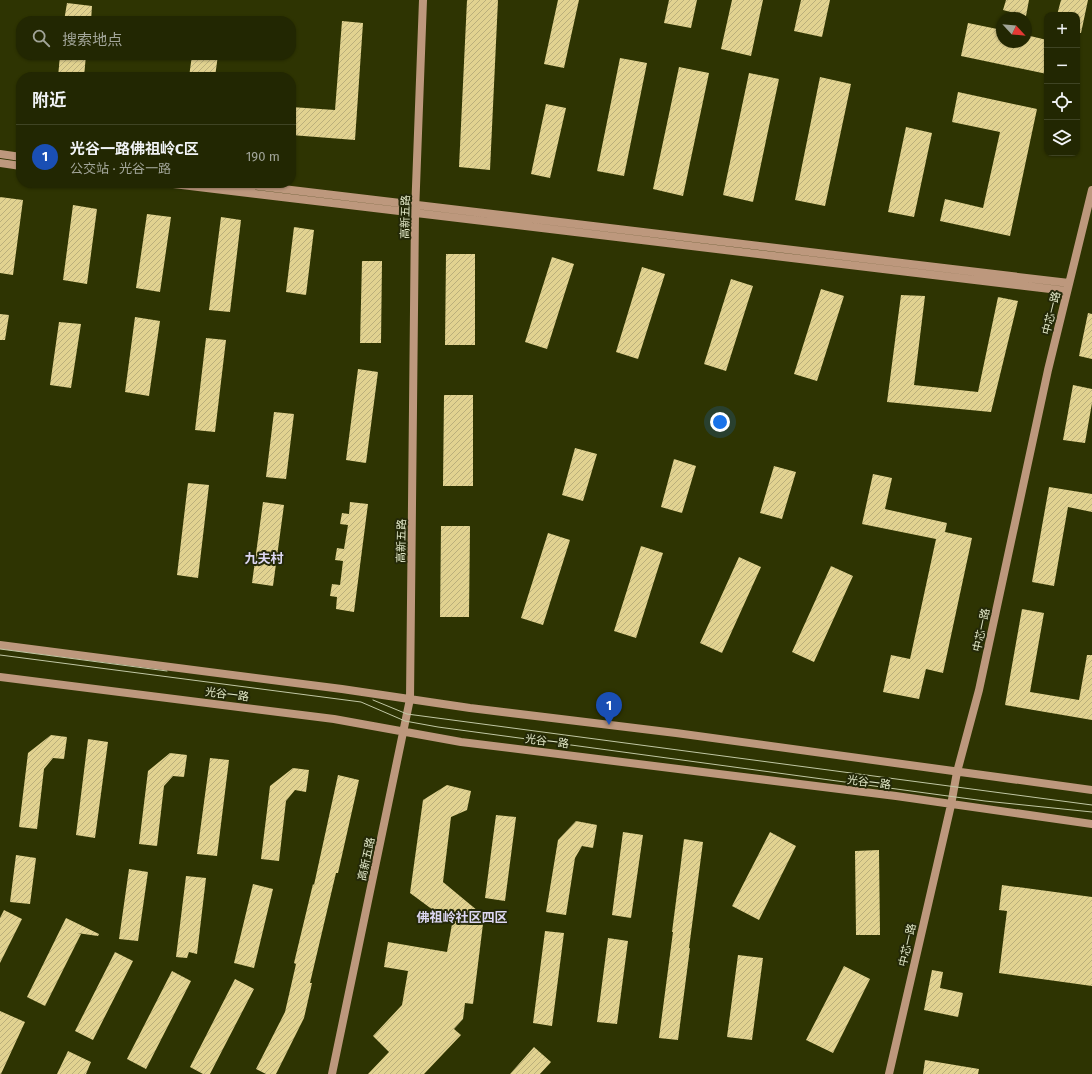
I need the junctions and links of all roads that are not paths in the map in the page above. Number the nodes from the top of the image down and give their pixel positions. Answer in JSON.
{"nodes":[{"id":1,"x":423,"y":0,"type":"edge"},
{"id":2,"x":0,"y":154,"type":"edge"},
{"id":3,"x":16,"y":157,"type":"edge"},
{"id":4,"x":0,"y":162,"type":"edge"},
{"id":5,"x":16,"y":165,"type":"edge"},
{"id":6,"x":213,"y":188,"type":"edge"},
{"id":7,"x":268,"y":188,"type":"edge"},
{"id":8,"x":1092,"y":190,"type":"edge"},
{"id":9,"x":415,"y":209,"type":"junction"},
{"id":10,"x":1068,"y":287,"type":"junction"},
{"id":11,"x":0,"y":645,"type":"edge"},
{"id":12,"x":0,"y":677,"type":"edge"},
{"id":13,"x":410,"y":699,"type":"junction"},
{"id":14,"x":404,"y":731,"type":"junction"},
{"id":15,"x":957,"y":772,"type":"junction"},
{"id":16,"x":1092,"y":790,"type":"edge"},
{"id":17,"x":951,"y":804,"type":"junction"},
{"id":18,"x":1092,"y":824,"type":"edge"},
{"id":19,"x":332,"y":1074,"type":"edge"},
{"id":20,"x":889,"y":1074,"type":"edge"}],
"edges":[{"from":1,"to":9,"type":"main road","name":"高新五路"},
{"from":2,"to":3,"type":"main road"},
{"from":4,"to":5,"type":"main road"},
{"from":6,"to":9,"type":"main road"},
{"from":7,"to":9,"type":"main road"},
{"from":8,"to":10,"type":"main road","name":"中芯一路"},
{"from":9,"to":10,"type":"main road"},
{"from":9,"to":13,"type":"main road","name":"高新五路"},
{"from":10,"to":15,"type":"main road","name":"中芯一路"},
{"from":11,"to":13,"type":"main road","name":"光谷一路"},
{"from":12,"to":14,"type":"main road","name":"光谷一路"},
{"from":13,"to":14,"type":"main road","name":"高新五路"},
{"from":13,"to":15,"type":"main road","name":"光谷一路"},
{"from":14,"to":17,"type":"main road","name":"光谷一路"},
{"from":14,"to":19,"type":"main road","name":"高新五路"},
{"from":15,"to":16,"type":"main road","name":"光谷一路"},
{"from":15,"to":17,"type":"main road","name":"中芯一路"},
{"from":17,"to":18,"type":"main road","name":"光谷一路"},
{"from":17,"to":20,"type":"main road","name":"中芯一路"}]}
